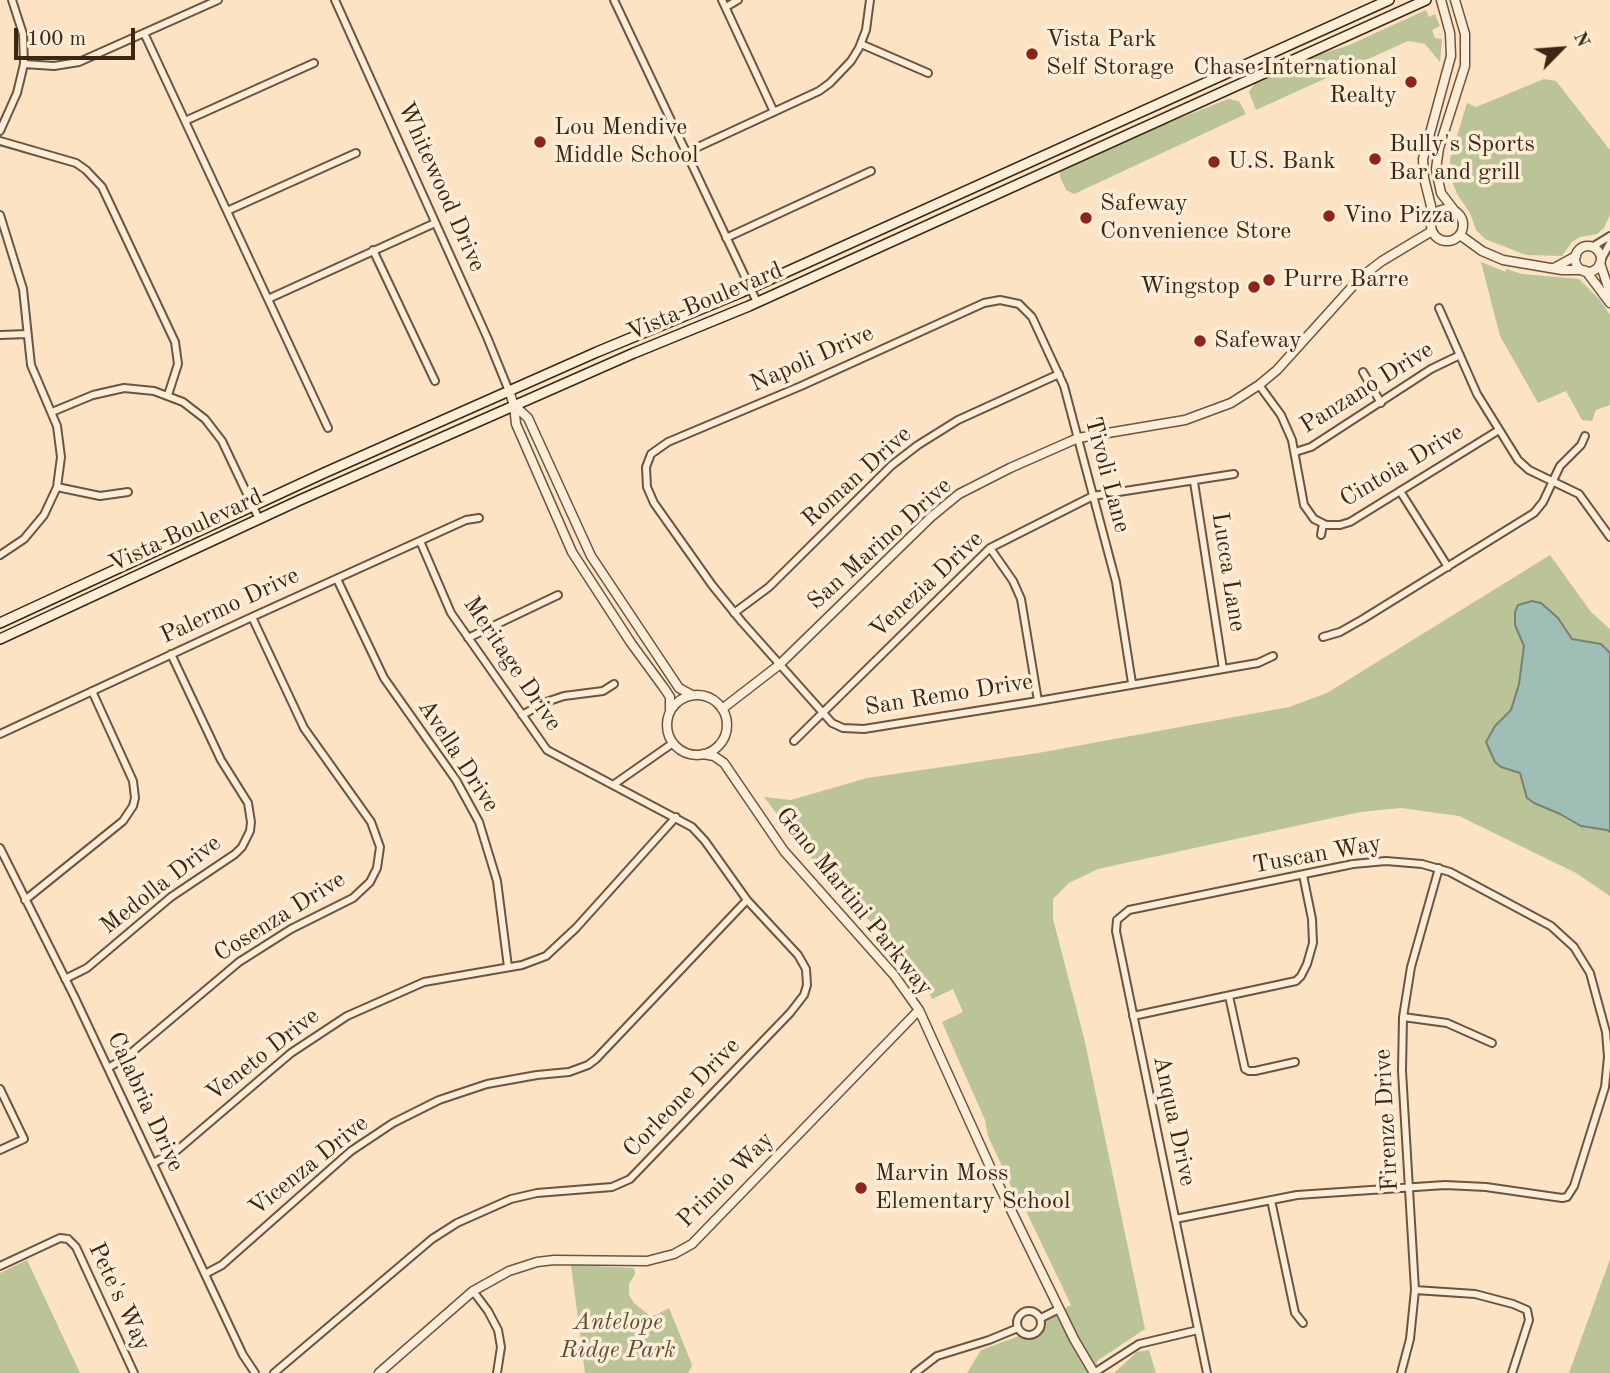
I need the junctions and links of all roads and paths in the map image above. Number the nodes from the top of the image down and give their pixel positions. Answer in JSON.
{"nodes":[{"id":1,"x":12,"y":0,"type":"edge"},
{"id":2,"x":218,"y":0,"type":"edge"},
{"id":3,"x":335,"y":0,"type":"edge"},
{"id":4,"x":614,"y":0,"type":"edge"},
{"id":5,"x":722,"y":0,"type":"edge"},
{"id":6,"x":738,"y":0,"type":"edge"},
{"id":7,"x":870,"y":0,"type":"edge"},
{"id":8,"x":1389,"y":0,"type":"edge"},
{"id":9,"x":1426,"y":0,"type":"edge"},
{"id":10,"x":1441,"y":0,"type":"edge"},
{"id":11,"x":1455,"y":0,"type":"edge"},
{"id":12,"x":726,"y":8,"type":"junction"},
{"id":13,"x":144,"y":33,"type":"junction"},
{"id":14,"x":861,"y":44,"type":"junction"},
{"id":15,"x":314,"y":63,"type":"dead end"},
{"id":16,"x":24,"y":64,"type":"junction"},
{"id":17,"x":928,"y":73,"type":"dead end"},
{"id":18,"x":774,"y":112,"type":"junction"},
{"id":19,"x":185,"y":121,"type":"junction"},
{"id":20,"x":0,"y":131,"type":"edge"},
{"id":21,"x":0,"y":141,"type":"edge"},
{"id":22,"x":356,"y":153,"type":"dead end"},
{"id":23,"x":685,"y":153,"type":"junction"},
{"id":24,"x":871,"y":171,"type":"dead end"},
{"id":25,"x":1454,"y":210,"type":"junction"},
{"id":26,"x":227,"y":211,"type":"junction"},
{"id":27,"x":0,"y":215,"type":"edge"},
{"id":28,"x":435,"y":223,"type":"junction"},
{"id":29,"x":1431,"y":227,"type":"junction"},
{"id":30,"x":1460,"y":235,"type":"junction"},
{"id":31,"x":1610,"y":236,"type":"edge"},
{"id":32,"x":726,"y":238,"type":"junction"},
{"id":33,"x":1610,"y":243,"type":"edge"},
{"id":34,"x":1592,"y":247,"type":"junction"},
{"id":35,"x":373,"y":250,"type":"junction"},
{"id":36,"x":1576,"y":256,"type":"junction"},
{"id":37,"x":1600,"y":261,"type":"junction"},
{"id":38,"x":1554,"y":268,"type":"junction"},
{"id":39,"x":1585,"y":271,"type":"junction"},
{"id":40,"x":751,"y":288,"type":"junction"},
{"id":41,"x":1610,"y":293,"type":"edge"},
{"id":42,"x":268,"y":299,"type":"junction"},
{"id":43,"x":1003,"y":300,"type":"joint"},
{"id":44,"x":757,"y":302,"type":"junction"},
{"id":45,"x":1610,"y":303,"type":"edge"},
{"id":46,"x":1439,"y":308,"type":"dead end"},
{"id":47,"x":27,"y":334,"type":"junction"},
{"id":48,"x":0,"y":335,"type":"edge"},
{"id":49,"x":1460,"y":355,"type":"junction"},
{"id":50,"x":1363,"y":372,"type":"dead end"},
{"id":51,"x":1059,"y":374,"type":"junction"},
{"id":52,"x":435,"y":381,"type":"dead end"},
{"id":53,"x":1259,"y":386,"type":"junction"},
{"id":54,"x":509,"y":391,"type":"junction"},
{"id":55,"x":168,"y":395,"type":"junction"},
{"id":56,"x":1381,"y":403,"type":"junction"},
{"id":57,"x":514,"y":405,"type":"junction"},
{"id":58,"x":52,"y":412,"type":"junction"},
{"id":59,"x":328,"y":428,"type":"dead end"},
{"id":60,"x":1499,"y":429,"type":"junction"},
{"id":61,"x":1585,"y":436,"type":"dead end"},
{"id":62,"x":1078,"y":438,"type":"junction"},
{"id":63,"x":1295,"y":452,"type":"junction"},
{"id":64,"x":646,"y":467,"type":"joint"},
{"id":65,"x":1234,"y":474,"type":"dead end"},
{"id":66,"x":1194,"y":482,"type":"junction"},
{"id":67,"x":1553,"y":482,"type":"junction"},
{"id":68,"x":57,"y":487,"type":"junction"},
{"id":69,"x":1400,"y":491,"type":"junction"},
{"id":70,"x":128,"y":492,"type":"dead end"},
{"id":71,"x":1093,"y":496,"type":"junction"},
{"id":72,"x":253,"y":506,"type":"junction"},
{"id":73,"x":479,"y":518,"type":"dead end"},
{"id":74,"x":259,"y":519,"type":"junction"},
{"id":75,"x":1323,"y":524,"type":"junction"},
{"id":76,"x":1321,"y":535,"type":"dead end"},
{"id":77,"x":1610,"y":537,"type":"edge"},
{"id":78,"x":420,"y":541,"type":"junction"},
{"id":79,"x":990,"y":548,"type":"junction"},
{"id":80,"x":0,"y":555,"type":"edge"},
{"id":81,"x":1448,"y":567,"type":"junction"},
{"id":82,"x":337,"y":579,"type":"junction"},
{"id":83,"x":558,"y":595,"type":"dead end"},
{"id":84,"x":734,"y":613,"type":"junction"},
{"id":85,"x":251,"y":617,"type":"junction"},
{"id":86,"x":0,"y":623,"type":"edge"},
{"id":87,"x":1323,"y":637,"type":"dead end"},
{"id":88,"x":468,"y":638,"type":"junction"},
{"id":89,"x":0,"y":639,"type":"edge"},
{"id":90,"x":171,"y":654,"type":"junction"},
{"id":91,"x":1273,"y":656,"type":"dead end"},
{"id":92,"x":779,"y":665,"type":"junction"},
{"id":93,"x":1223,"y":669,"type":"junction"},
{"id":94,"x":1132,"y":683,"type":"junction"},
{"id":95,"x":614,"y":684,"type":"dead end"},
{"id":96,"x":92,"y":691,"type":"junction"},
{"id":97,"x":692,"y":695,"type":"junction"},
{"id":98,"x":1038,"y":701,"type":"junction"},
{"id":99,"x":670,"y":709,"type":"junction"},
{"id":100,"x":722,"y":709,"type":"junction"},
{"id":101,"x":822,"y":712,"type":"junction"},
{"id":102,"x":522,"y":715,"type":"junction"},
{"id":103,"x":0,"y":734,"type":"edge"},
{"id":104,"x":794,"y":741,"type":"dead end"},
{"id":105,"x":723,"y":742,"type":"junction"},
{"id":106,"x":673,"y":743,"type":"junction"},
{"id":107,"x":704,"y":754,"type":"junction"},
{"id":108,"x":724,"y":763,"type":"junction"},
{"id":109,"x":613,"y":785,"type":"junction"},
{"id":110,"x":676,"y":817,"type":"junction"},
{"id":111,"x":0,"y":848,"type":"edge"},
{"id":112,"x":1439,"y":869,"type":"junction"},
{"id":113,"x":1303,"y":875,"type":"junction"},
{"id":114,"x":24,"y":900,"type":"junction"},
{"id":115,"x":747,"y":900,"type":"junction"},
{"id":116,"x":1109,"y":915,"type":"dead end"},
{"id":117,"x":1117,"y":920,"type":"junction"},
{"id":118,"x":508,"y":967,"type":"junction"},
{"id":119,"x":807,"y":978,"type":"joint"},
{"id":120,"x":65,"y":979,"type":"junction"},
{"id":121,"x":1229,"y":996,"type":"junction"},
{"id":122,"x":919,"y":1010,"type":"junction"},
{"id":123,"x":1133,"y":1016,"type":"junction"},
{"id":124,"x":1403,"y":1017,"type":"junction"},
{"id":125,"x":1492,"y":1043,"type":"dead end"},
{"id":126,"x":1295,"y":1062,"type":"dead end"},
{"id":127,"x":107,"y":1068,"type":"junction"},
{"id":128,"x":0,"y":1089,"type":"edge"},
{"id":129,"x":0,"y":1150,"type":"edge"},
{"id":130,"x":153,"y":1163,"type":"junction"},
{"id":131,"x":1409,"y":1187,"type":"junction"},
{"id":132,"x":1271,"y":1200,"type":"junction"},
{"id":133,"x":1175,"y":1219,"type":"junction"},
{"id":134,"x":0,"y":1266,"type":"edge"},
{"id":135,"x":205,"y":1274,"type":"junction"},
{"id":136,"x":1415,"y":1290,"type":"junction"},
{"id":137,"x":473,"y":1291,"type":"junction"},
{"id":138,"x":1059,"y":1309,"type":"junction"},
{"id":139,"x":1041,"y":1318,"type":"junction"},
{"id":140,"x":1303,"y":1322,"type":"dead end"},
{"id":141,"x":1018,"y":1328,"type":"junction"},
{"id":142,"x":1198,"y":1330,"type":"junction"},
{"id":143,"x":134,"y":1373,"type":"edge"},
{"id":144,"x":255,"y":1373,"type":"edge"},
{"id":145,"x":274,"y":1373,"type":"edge"},
{"id":146,"x":379,"y":1373,"type":"edge"},
{"id":147,"x":497,"y":1373,"type":"edge"},
{"id":148,"x":915,"y":1373,"type":"edge"},
{"id":149,"x":1094,"y":1373,"type":"edge"},
{"id":150,"x":1207,"y":1373,"type":"edge"},
{"id":151,"x":1401,"y":1373,"type":"edge"},
{"id":152,"x":1512,"y":1373,"type":"edge"}],
"edges":[{"from":1,"to":16,"type":"street"},
{"from":2,"to":13,"type":"street"},
{"from":3,"to":28,"type":"street","name":"Whitewood Drive"},
{"from":4,"to":23,"type":"street"},
{"from":5,"to":12,"type":"street"},
{"from":6,"to":12,"type":"street"},
{"from":7,"to":14,"type":"street"},
{"from":8,"to":40,"type":"main road","name":"Vista Boulevard"},
{"from":9,"to":44,"type":"main road","name":"Vista Boulevard"},
{"from":10,"to":29,"type":"street"},
{"from":11,"to":25,"type":"street"},
{"from":12,"to":18,"type":"street"},
{"from":13,"to":16,"type":"street"},
{"from":13,"to":19,"type":"street"},
{"from":14,"to":17,"type":"street"},
{"from":14,"to":18,"type":"street"},
{"from":15,"to":19,"type":"street"},
{"from":16,"to":20,"type":"street"},
{"from":18,"to":23,"type":"street"},
{"from":19,"to":26,"type":"street"},
{"from":21,"to":55,"type":"street"},
{"from":22,"to":26,"type":"street"},
{"from":23,"to":32,"type":"street"},
{"from":24,"to":32,"type":"street"},
{"from":25,"to":29,"type":"street"},
{"from":25,"to":30,"type":"street"},
{"from":26,"to":42,"type":"street"},
{"from":27,"to":47,"type":"street"},
{"from":28,"to":35,"type":"street"},
{"from":28,"to":54,"type":"street","name":"Whitewood Drive"},
{"from":29,"to":30,"type":"street"},
{"from":29,"to":53,"type":"street","name":"San Marino Drive"},
{"from":30,"to":38,"type":"street"},
{"from":31,"to":34,"type":"street"},
{"from":32,"to":40,"type":"street"},
{"from":33,"to":37,"type":"street"},
{"from":34,"to":36,"type":"street"},
{"from":34,"to":37,"type":"street"},
{"from":35,"to":42,"type":"street"},
{"from":35,"to":52,"type":"street"},
{"from":36,"to":38,"type":"street"},
{"from":36,"to":39,"type":"street"},
{"from":37,"to":39,"type":"street"},
{"from":37,"to":41,"type":"street"},
{"from":38,"to":39,"type":"street"},
{"from":39,"to":45,"type":"street"},
{"from":40,"to":44,"type":"street"},
{"from":40,"to":54,"type":"main road","name":"Vista Boulevard"},
{"from":42,"to":59,"type":"street"},
{"from":43,"to":51,"type":"street","name":"Tivoli Lane"},
{"from":43,"to":64,"type":"street","name":"Napoli Drive"},
{"from":44,"to":57,"type":"main road","name":"Vista Boulevard"},
{"from":46,"to":49,"type":"street"},
{"from":47,"to":48,"type":"street"},
{"from":47,"to":58,"type":"street"},
{"from":49,"to":56,"type":"street","name":"Panzano Drive"},
{"from":49,"to":60,"type":"street"},
{"from":50,"to":56,"type":"street"},
{"from":51,"to":62,"type":"street","name":"Tivoli Lane"},
{"from":51,"to":84,"type":"street","name":"Roman Drive"},
{"from":53,"to":62,"type":"street","name":"San Marino Drive"},
{"from":53,"to":63,"type":"street","name":"Cintoia Drive"},
{"from":54,"to":57,"type":"street"},
{"from":54,"to":72,"type":"main road","name":"Vista Boulevard"},
{"from":55,"to":58,"type":"street"},
{"from":55,"to":72,"type":"street"},
{"from":56,"to":63,"type":"street","name":"Panzano Drive"},
{"from":57,"to":74,"type":"main road","name":"Vista Boulevard"},
{"from":57,"to":97,"type":"street"},
{"from":57,"to":99,"type":"street"},
{"from":58,"to":68,"type":"street"},
{"from":60,"to":67,"type":"street"},
{"from":60,"to":69,"type":"street","name":"Cintoia Drive"},
{"from":61,"to":67,"type":"street"},
{"from":62,"to":71,"type":"street","name":"Tivoli Lane"},
{"from":62,"to":92,"type":"street","name":"San Marino Drive"},
{"from":63,"to":75,"type":"street","name":"Cintoia Drive"},
{"from":64,"to":84,"type":"street","name":"San Remo Drive"},
{"from":65,"to":66,"type":"street","name":"Venezia Drive"},
{"from":66,"to":71,"type":"street","name":"Venezia Drive"},
{"from":66,"to":93,"type":"street","name":"Lucca Lane"},
{"from":67,"to":77,"type":"street"},
{"from":67,"to":81,"type":"street"},
{"from":68,"to":70,"type":"street"},
{"from":68,"to":80,"type":"street"},
{"from":69,"to":75,"type":"street","name":"Cintoia Drive"},
{"from":69,"to":81,"type":"street"},
{"from":71,"to":79,"type":"street","name":"Venezia Drive"},
{"from":71,"to":94,"type":"street","name":"Tivoli Lane"},
{"from":72,"to":74,"type":"street"},
{"from":72,"to":86,"type":"main road","name":"Vista Boulevard"},
{"from":73,"to":78,"type":"street","name":"Palermo Drive"},
{"from":74,"to":89,"type":"main road","name":"Vista Boulevard"},
{"from":75,"to":76,"type":"street","name":"Cintoia Drive"},
{"from":78,"to":82,"type":"street","name":"Palermo Drive"},
{"from":78,"to":88,"type":"street","name":"Meritage Drive"},
{"from":79,"to":98,"type":"street"},
{"from":79,"to":101,"type":"street","name":"Venezia Drive"},
{"from":81,"to":87,"type":"street"},
{"from":82,"to":85,"type":"street","name":"Palermo Drive"},
{"from":82,"to":118,"type":"street","name":"Avella Drive"},
{"from":83,"to":88,"type":"street"},
{"from":84,"to":92,"type":"street","name":"San Remo Drive"},
{"from":85,"to":90,"type":"street","name":"Palermo Drive"},
{"from":85,"to":127,"type":"street","name":"Cosenza Drive"},
{"from":88,"to":102,"type":"street","name":"Meritage Drive"},
{"from":90,"to":96,"type":"street","name":"Palermo Drive"},
{"from":90,"to":120,"type":"street","name":"Medolla Drive"},
{"from":91,"to":93,"type":"street","name":"San Remo Drive"},
{"from":92,"to":100,"type":"street","name":"San Marino Drive"},
{"from":92,"to":101,"type":"street","name":"San Remo Drive"},
{"from":93,"to":94,"type":"street","name":"San Remo Drive"},
{"from":94,"to":98,"type":"street","name":"San Remo Drive"},
{"from":95,"to":102,"type":"street"},
{"from":96,"to":103,"type":"street","name":"Palermo Drive"},
{"from":96,"to":114,"type":"street"},
{"from":97,"to":99,"type":"street"},
{"from":97,"to":100,"type":"street"},
{"from":98,"to":101,"type":"street","name":"San Remo Drive"},
{"from":99,"to":106,"type":"street"},
{"from":100,"to":105,"type":"street"},
{"from":101,"to":104,"type":"street","name":"Venezia Drive"},
{"from":102,"to":109,"type":"street","name":"Meritage Drive"},
{"from":105,"to":107,"type":"street"},
{"from":105,"to":108,"type":"street"},
{"from":106,"to":107,"type":"street"},
{"from":106,"to":109,"type":"street"},
{"from":107,"to":108,"type":"street"},
{"from":108,"to":122,"type":"street","name":"Geno Martini Parkway"},
{"from":109,"to":110,"type":"street","name":"Meritage Drive"},
{"from":110,"to":115,"type":"street","name":"Meritage Drive"},
{"from":110,"to":118,"type":"street","name":"Veneto Drive"},
{"from":111,"to":114,"type":"street","name":"Calabria Drive"},
{"from":112,"to":113,"type":"street","name":"Tuscan Way"},
{"from":112,"to":124,"type":"street","name":"Firenze Drive"},
{"from":112,"to":131,"type":"street","name":"Tuscan Way"},
{"from":113,"to":117,"type":"street","name":"Tuscan Way"},
{"from":113,"to":121,"type":"street"},
{"from":114,"to":120,"type":"street","name":"Calabria Drive"},
{"from":115,"to":119,"type":"street","name":"Meritage Drive"},
{"from":115,"to":135,"type":"street","name":"Vicenza Drive"},
{"from":116,"to":117,"type":"street"},
{"from":117,"to":123,"type":"street","name":"Anqua Drive"},
{"from":118,"to":130,"type":"street","name":"Veneto Drive"},
{"from":119,"to":145,"type":"street","name":"Corleone Drive"},
{"from":120,"to":127,"type":"street","name":"Calabria Drive"},
{"from":121,"to":123,"type":"street"},
{"from":121,"to":126,"type":"street"},
{"from":122,"to":137,"type":"street","name":"Primio Way"},
{"from":122,"to":138,"type":"street","name":"Geno Martini Parkway"},
{"from":123,"to":133,"type":"street","name":"Anqua Drive"},
{"from":124,"to":125,"type":"street"},
{"from":124,"to":131,"type":"street","name":"Firenze Drive"},
{"from":127,"to":130,"type":"street","name":"Calabria Drive"},
{"from":128,"to":129,"type":"street"},
{"from":130,"to":135,"type":"street","name":"Calabria Drive"},
{"from":131,"to":132,"type":"street"},
{"from":131,"to":136,"type":"street","name":"Firenze Drive"},
{"from":132,"to":133,"type":"street"},
{"from":132,"to":140,"type":"street"},
{"from":133,"to":142,"type":"street","name":"Anqua Drive"},
{"from":134,"to":143,"type":"street","name":"Pete's Way"},
{"from":135,"to":144,"type":"street","name":"Calabria Drive"},
{"from":136,"to":151,"type":"street","name":"Firenze Drive"},
{"from":136,"to":152,"type":"street"},
{"from":137,"to":146,"type":"street","name":"Primio Way"},
{"from":137,"to":147,"type":"street"},
{"from":138,"to":139,"type":"street"},
{"from":138,"to":149,"type":"street","name":"Geno Martini Parkway"},
{"from":139,"to":141,"type":"street"},
{"from":139,"to":141,"type":"street"},
{"from":141,"to":148,"type":"street"},
{"from":142,"to":149,"type":"street"},
{"from":142,"to":150,"type":"street","name":"Anqua Drive"}]}
